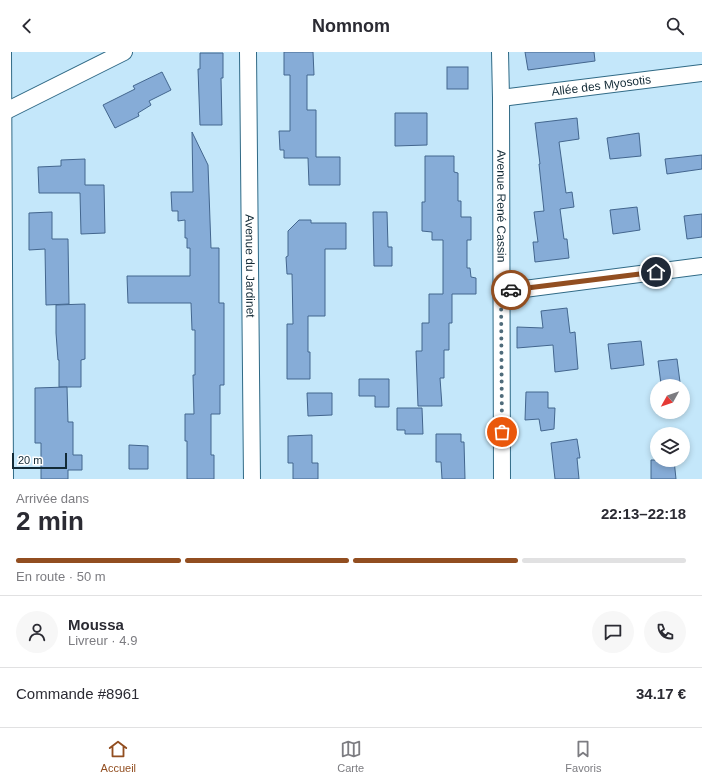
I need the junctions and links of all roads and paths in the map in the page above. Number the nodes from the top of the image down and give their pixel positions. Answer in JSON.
{"nodes":[{"id":1,"x":3,"y":52,"type":"edge"},
{"id":2,"x":124,"y":52,"type":"edge"},
{"id":3,"x":248,"y":52,"type":"edge"},
{"id":4,"x":500,"y":52,"type":"edge"},
{"id":5,"x":702,"y":73,"type":"edge"},
{"id":6,"x":501,"y":98,"type":"junction"},
{"id":7,"x":1,"y":113,"type":"edge"},
{"id":8,"x":702,"y":266,"type":"edge"},
{"id":9,"x":501,"y":292,"type":"junction"},
{"id":10,"x":5,"y":479,"type":"edge"},
{"id":11,"x":252,"y":479,"type":"edge"},
{"id":12,"x":502,"y":479,"type":"edge"}],
"edges":[{"from":1,"to":7,"type":"street"},
{"from":2,"to":7,"type":"street"},
{"from":3,"to":11,"type":"street","name":"Avenue du Jardinet"},
{"from":4,"to":6,"type":"street","name":"Avenue René Cassin"},
{"from":5,"to":6,"type":"street","name":"Allée des Myosotis"},
{"from":6,"to":9,"type":"street","name":"Avenue René Cassin"},
{"from":7,"to":10,"type":"street"},
{"from":8,"to":9,"type":"street"},
{"from":9,"to":12,"type":"street","name":"Avenue René Cassin"}]}
